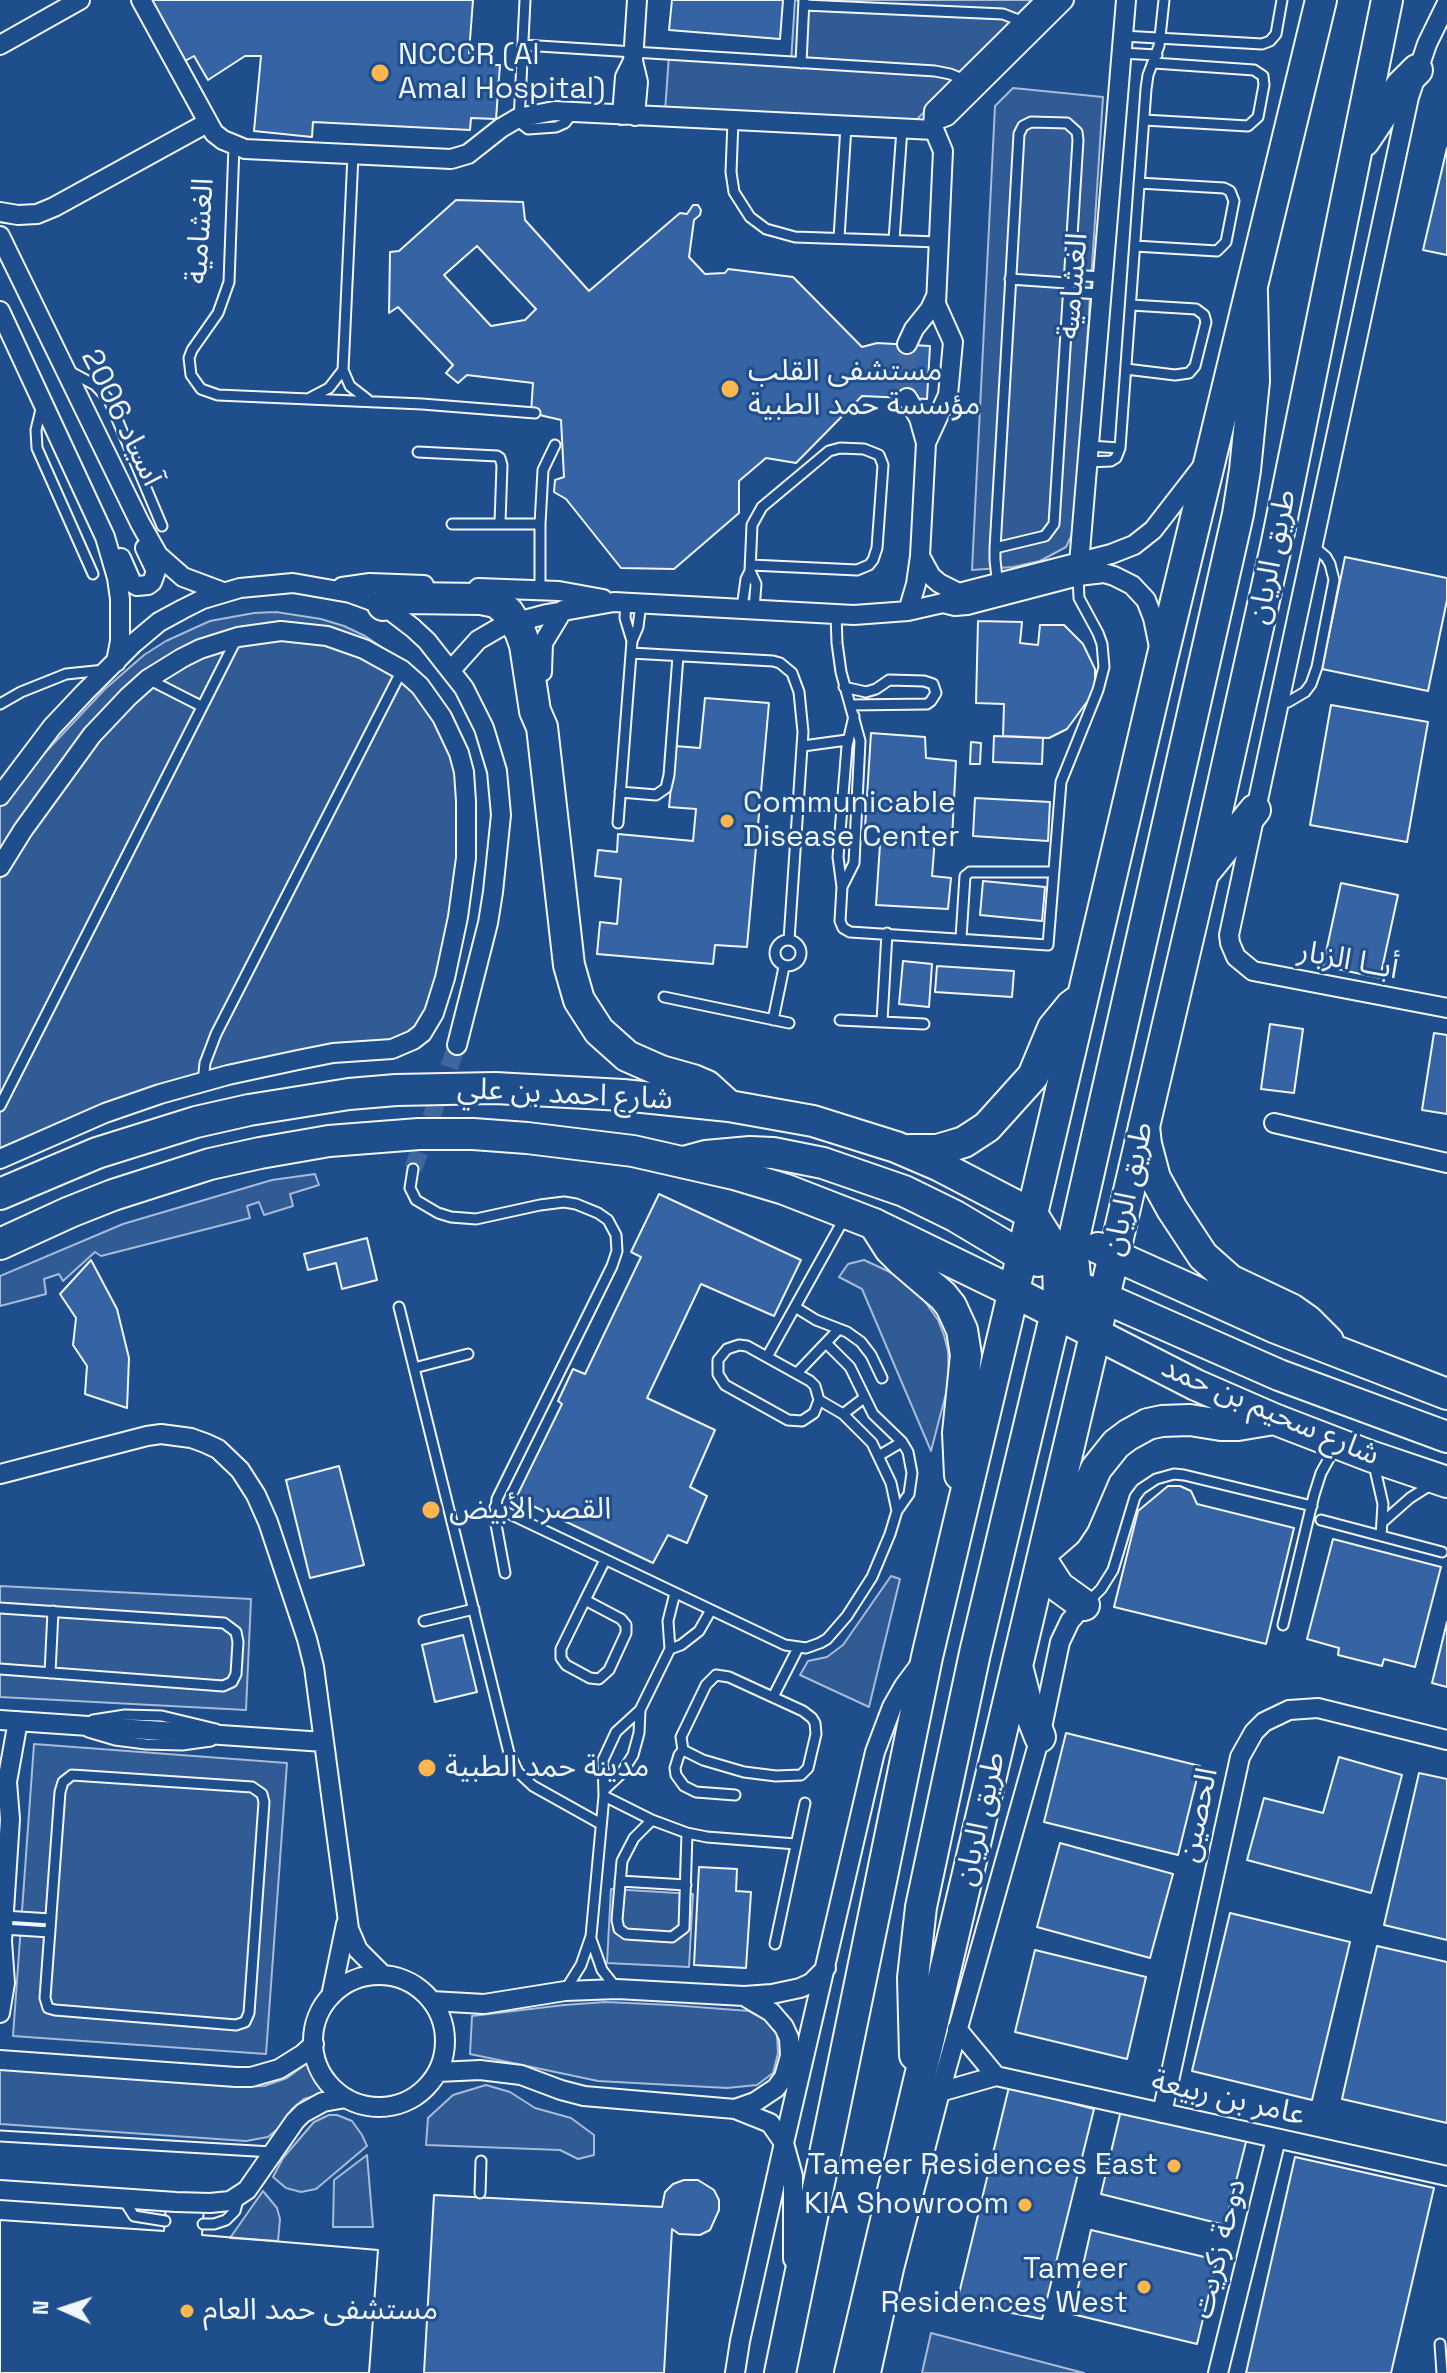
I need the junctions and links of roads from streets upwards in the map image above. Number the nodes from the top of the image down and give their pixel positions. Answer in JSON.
{"nodes":[{"id":1,"x":80,"y":0,"type":"edge"},
{"id":2,"x":141,"y":0,"type":"edge"},
{"id":3,"x":637,"y":0,"type":"edge"},
{"id":4,"x":1046,"y":0,"type":"edge"},
{"id":5,"x":1064,"y":0,"type":"edge"},
{"id":6,"x":1126,"y":0,"type":"edge"},
{"id":7,"x":1321,"y":0,"type":"edge"},
{"id":8,"x":1387,"y":0,"type":"edge"},
{"id":9,"x":1444,"y":12,"type":"edge"},
{"id":10,"x":1026,"y":28,"type":"junction"},
{"id":11,"x":0,"y":45,"type":"edge"},
{"id":12,"x":1417,"y":70,"type":"junction"},
{"id":13,"x":629,"y":115,"type":"junction"},
{"id":14,"x":207,"y":123,"type":"junction"},
{"id":15,"x":934,"y":126,"type":"junction"},
{"id":16,"x":1356,"y":153,"type":"junction"},
{"id":17,"x":0,"y":212,"type":"edge"},
{"id":18,"x":0,"y":236,"type":"edge"},
{"id":19,"x":1252,"y":293,"type":"junction"},
{"id":20,"x":936,"y":296,"type":"junction"},
{"id":21,"x":0,"y":313,"type":"edge"},
{"id":22,"x":907,"y":344,"type":"tunnel mouth"},
{"id":23,"x":907,"y":398,"type":"tunnel mouth"},
{"id":24,"x":926,"y":443,"type":"junction"},
{"id":25,"x":1212,"y":455,"type":"junction"},
{"id":26,"x":140,"y":523,"type":"junction"},
{"id":27,"x":105,"y":537,"type":"junction"},
{"id":28,"x":920,"y":556,"type":"junction"},
{"id":29,"x":1079,"y":569,"type":"junction"},
{"id":30,"x":333,"y":589,"type":"junction"},
{"id":31,"x":999,"y":590,"type":"junction"},
{"id":32,"x":223,"y":592,"type":"junction"},
{"id":33,"x":959,"y":593,"type":"junction"},
{"id":34,"x":627,"y":602,"type":"junction"},
{"id":35,"x":943,"y":603,"type":"junction"},
{"id":36,"x":383,"y":605,"type":"junction"},
{"id":37,"x":563,"y":610,"type":"junction"},
{"id":38,"x":908,"y":611,"type":"junction"},
{"id":39,"x":515,"y":621,"type":"junction"},
{"id":40,"x":1162,"y":659,"type":"junction"},
{"id":41,"x":112,"y":666,"type":"junction"},
{"id":42,"x":451,"y":670,"type":"junction"},
{"id":43,"x":542,"y":727,"type":"junction"},
{"id":44,"x":0,"y":796,"type":"edge"},
{"id":45,"x":1255,"y":810,"type":"junction"},
{"id":46,"x":23,"y":830,"type":"junction"},
{"id":47,"x":0,"y":843,"type":"edge"},
{"id":48,"x":0,"y":867,"type":"edge"},
{"id":49,"x":1203,"y":874,"type":"junction"},
{"id":50,"x":1241,"y":964,"type":"joint"},
{"id":51,"x":1082,"y":998,"type":"junction"},
{"id":52,"x":1447,"y":1008,"type":"edge"},
{"id":53,"x":457,"y":1045,"type":"tunnel mouth"},
{"id":54,"x":729,"y":1106,"type":"junction"},
{"id":55,"x":1274,"y":1123,"type":"dead end"},
{"id":56,"x":1144,"y":1127,"type":"junction"},
{"id":57,"x":896,"y":1147,"type":"junction"},
{"id":58,"x":0,"y":1159,"type":"edge"},
{"id":59,"x":684,"y":1162,"type":"junction"},
{"id":60,"x":1447,"y":1163,"type":"edge"},
{"id":61,"x":0,"y":1194,"type":"edge"},
{"id":62,"x":1032,"y":1214,"type":"junction"},
{"id":63,"x":861,"y":1218,"type":"junction"},
{"id":64,"x":0,"y":1244,"type":"edge"},
{"id":65,"x":1114,"y":1255,"type":"junction"},
{"id":66,"x":1022,"y":1256,"type":"junction"},
{"id":67,"x":1072,"y":1279,"type":"junction"},
{"id":68,"x":1014,"y":1292,"type":"junction"},
{"id":69,"x":1096,"y":1334,"type":"junction"},
{"id":70,"x":1337,"y":1352,"type":"junction"},
{"id":71,"x":1447,"y":1394,"type":"edge"},
{"id":72,"x":1274,"y":1419,"type":"junction"},
{"id":73,"x":1447,"y":1437,"type":"edge"},
{"id":74,"x":0,"y":1474,"type":"edge"},
{"id":75,"x":1443,"y":1481,"type":"edge"},
{"id":76,"x":964,"y":1503,"type":"junction"},
{"id":77,"x":1043,"y":1556,"type":"junction"},
{"id":78,"x":1084,"y":1605,"type":"joint"},
{"id":79,"x":927,"y":1657,"type":"junction"},
{"id":80,"x":1017,"y":1664,"type":"junction"},
{"id":81,"x":9,"y":1720,"type":"edge"},
{"id":82,"x":1040,"y":1737,"type":"junction"},
{"id":83,"x":1447,"y":1740,"type":"edge"},
{"id":84,"x":324,"y":1742,"type":"junction"},
{"id":85,"x":4,"y":1860,"type":"edge"},
{"id":86,"x":347,"y":1917,"type":"junction"},
{"id":87,"x":2,"y":1933,"type":"edge"},
{"id":88,"x":826,"y":1968,"type":"junction"},
{"id":89,"x":383,"y":1975,"type":"junction"},
{"id":90,"x":331,"y":1996,"type":"junction"},
{"id":91,"x":744,"y":1996,"type":"junction"},
{"id":92,"x":432,"y":2001,"type":"junction"},
{"id":93,"x":0,"y":2013,"type":"edge"},
{"id":94,"x":957,"y":2029,"type":"junction"},
{"id":95,"x":314,"y":2044,"type":"junction"},
{"id":96,"x":0,"y":2060,"type":"edge"},
{"id":97,"x":438,"y":2072,"type":"junction"},
{"id":98,"x":996,"y":2076,"type":"junction"},
{"id":99,"x":929,"y":2088,"type":"junction"},
{"id":100,"x":346,"y":2098,"type":"junction"},
{"id":101,"x":735,"y":2109,"type":"junction"},
{"id":102,"x":1162,"y":2113,"type":"junction"},
{"id":103,"x":1276,"y":2139,"type":"junction"},
{"id":104,"x":784,"y":2143,"type":"junction"},
{"id":105,"x":1447,"y":2176,"type":"edge"},
{"id":106,"x":0,"y":2190,"type":"edge"},
{"id":107,"x":792,"y":2324,"type":"junction"},
{"id":108,"x":735,"y":2373,"type":"edge"},
{"id":109,"x":780,"y":2373,"type":"edge"},
{"id":110,"x":850,"y":2373,"type":"edge"},
{"id":111,"x":871,"y":2373,"type":"edge"},
{"id":112,"x":1218,"y":2373,"type":"edge"}],
"edges":[{"from":1,"to":11,"type":"street"},
{"from":2,"to":14,"type":"street"},
{"from":3,"to":13,"type":"street"},
{"from":4,"to":10,"type":"street"},
{"from":5,"to":10,"type":"street"},
{"from":6,"to":29,"type":"street","name":"الغشامية"},
{"from":7,"to":19,"type":"main road"},
{"from":8,"to":16,"type":"main road","name":"طريق الريان"},
{"from":9,"to":12,"type":"street","name":"طريق الريان"},
{"from":10,"to":15,"type":"street"},
{"from":12,"to":16,"type":"main road"},
{"from":12,"to":45,"type":"street","name":"طريق الريان"},
{"from":13,"to":14,"type":"street"},
{"from":13,"to":15,"type":"street"},
{"from":14,"to":17,"type":"street"},
{"from":15,"to":20,"type":"street"},
{"from":16,"to":49,"type":"main road","name":"طريق الريان"},
{"from":18,"to":26,"type":"street","name":"آسياد 2006"},
{"from":19,"to":25,"type":"main road"},
{"from":19,"to":67,"type":"main road"},
{"from":20,"to":22,"type":"street"},
{"from":20,"to":24,"type":"street"},
{"from":21,"to":27,"type":"street","name":"آسياد 2006"},
{"from":23,"to":24,"type":"street"},
{"from":24,"to":28,"type":"street"},
{"from":25,"to":29,"type":"street"},
{"from":25,"to":40,"type":"main road"},
{"from":26,"to":27,"type":"street"},
{"from":26,"to":32,"type":"street","name":"آسياد 2006"},
{"from":27,"to":41,"type":"street","name":"آسياد 2006"},
{"from":28,"to":33,"type":"street"},
{"from":28,"to":38,"type":"street"},
{"from":29,"to":31,"type":"street"},
{"from":29,"to":40,"type":"street"},
{"from":30,"to":32,"type":"street","name":"شارع احمد بن علي"},
{"from":30,"to":34,"type":"street"},
{"from":30,"to":36,"type":"street","name":"شارع احمد بن علي"},
{"from":31,"to":33,"type":"street"},
{"from":31,"to":35,"type":"street"},
{"from":32,"to":41,"type":"street","name":"شارع احمد بن علي"},
{"from":33,"to":35,"type":"street"},
{"from":34,"to":37,"type":"street"},
{"from":34,"to":38,"type":"street"},
{"from":35,"to":38,"type":"street"},
{"from":36,"to":39,"type":"main road"},
{"from":36,"to":42,"type":"street","name":"شارع احمد بن علي"},
{"from":37,"to":39,"type":"street"},
{"from":37,"to":43,"type":"street"},
{"from":39,"to":42,"type":"street"},
{"from":39,"to":43,"type":"main road"},
{"from":40,"to":51,"type":"main road"},
{"from":41,"to":44,"type":"street","name":"شارع احمد بن علي"},
{"from":42,"to":53,"type":"street","name":"شارع احمد بن علي"},
{"from":43,"to":54,"type":"main road"},
{"from":45,"to":49,"type":"main road"},
{"from":45,"to":50,"type":"street","name":"طريق الريان"},
{"from":46,"to":47,"type":"street"},
{"from":46,"to":48,"type":"street"},
{"from":46,"to":58,"type":"street"},
{"from":49,"to":56,"type":"main road","name":"طريق الريان"},
{"from":50,"to":52,"type":"street","name":"أبــا الزبار"},
{"from":51,"to":57,"type":"main road"},
{"from":51,"to":62,"type":"main road"},
{"from":54,"to":57,"type":"main road","name":"شارع احمد بن علي"},
{"from":54,"to":61,"type":"main road","name":"شارع احمد بن علي"},
{"from":55,"to":60,"type":"street"},
{"from":56,"to":65,"type":"main road","name":"طريق الريان"},
{"from":56,"to":70,"type":"main road"},
{"from":57,"to":62,"type":"main road","name":"شارع احمد بن علي"},
{"from":59,"to":63,"type":"main road","name":"شارع احمد بن علي"},
{"from":59,"to":64,"type":"main road","name":"شارع احمد بن علي"},
{"from":59,"to":66,"type":"main road"},
{"from":62,"to":66,"type":"main road"},
{"from":62,"to":67,"type":"main road","name":"شارع احمد بن علي"},
{"from":63,"to":68,"type":"main road","name":"شارع احمد بن علي"},
{"from":63,"to":76,"type":"main road"},
{"from":65,"to":67,"type":"main road","name":"شارع احمد بن علي"},
{"from":65,"to":67,"type":"main road","name":"طريق الريان"},
{"from":65,"to":70,"type":"main road"},
{"from":66,"to":67,"type":"main road"},
{"from":66,"to":68,"type":"main road"},
{"from":67,"to":68,"type":"main road","name":"شارع احمد بن علي"},
{"from":67,"to":69,"type":"main road"},
{"from":67,"to":73,"type":"main road"},
{"from":67,"to":99,"type":"main road"},
{"from":68,"to":76,"type":"main road"},
{"from":69,"to":72,"type":"main road","name":"شارع سحيم بن حمد"},
{"from":69,"to":77,"type":"main road","name":"طريق الريان"},
{"from":70,"to":71,"type":"main road"},
{"from":72,"to":75,"type":"main road","name":"شارع سحيم بن حمد"},
{"from":72,"to":77,"type":"main road"},
{"from":74,"to":84,"type":"street"},
{"from":76,"to":79,"type":"main road"},
{"from":77,"to":78,"type":"main road"},
{"from":77,"to":80,"type":"main road","name":"طريق الريان"},
{"from":78,"to":82,"type":"street","name":"طريق الريان"},
{"from":79,"to":88,"type":"street"},
{"from":79,"to":107,"type":"main road"},
{"from":80,"to":82,"type":"main road"},
{"from":80,"to":99,"type":"main road","name":"طريق الريان"},
{"from":81,"to":84,"type":"street"},
{"from":81,"to":85,"type":"street"},
{"from":82,"to":94,"type":"street","name":"طريق الريان"},
{"from":83,"to":102,"type":"street","name":"الحصين"},
{"from":84,"to":86,"type":"street"},
{"from":85,"to":87,"type":"street"},
{"from":86,"to":89,"type":"street"},
{"from":86,"to":90,"type":"street"},
{"from":87,"to":93,"type":"street"},
{"from":88,"to":91,"type":"street"},
{"from":88,"to":104,"type":"street"},
{"from":89,"to":90,"type":"street"},
{"from":89,"to":92,"type":"street"},
{"from":90,"to":95,"type":"street"},
{"from":91,"to":92,"type":"street"},
{"from":91,"to":101,"type":"street"},
{"from":92,"to":97,"type":"street"},
{"from":94,"to":98,"type":"street"},
{"from":94,"to":99,"type":"street","name":"طريق الريان"},
{"from":95,"to":96,"type":"street"},
{"from":95,"to":100,"type":"street"},
{"from":97,"to":100,"type":"street"},
{"from":97,"to":101,"type":"street"},
{"from":98,"to":99,"type":"street","name":"عامر بن ربيعة"},
{"from":98,"to":102,"type":"street","name":"عامر بن ربيعة"},
{"from":99,"to":110,"type":"main road","name":"طريق الريان"},
{"from":99,"to":111,"type":"street","name":"طريق الريان"},
{"from":100,"to":106,"type":"street"},
{"from":101,"to":104,"type":"street"},
{"from":102,"to":103,"type":"street","name":"عامر بن ربيعة"},
{"from":103,"to":105,"type":"street","name":"عامر بن ربيعة"},
{"from":103,"to":112,"type":"street","name":"دوحة زكريت"},
{"from":104,"to":107,"type":"street"},
{"from":104,"to":108,"type":"street"},
{"from":107,"to":109,"type":"main road"}]}
